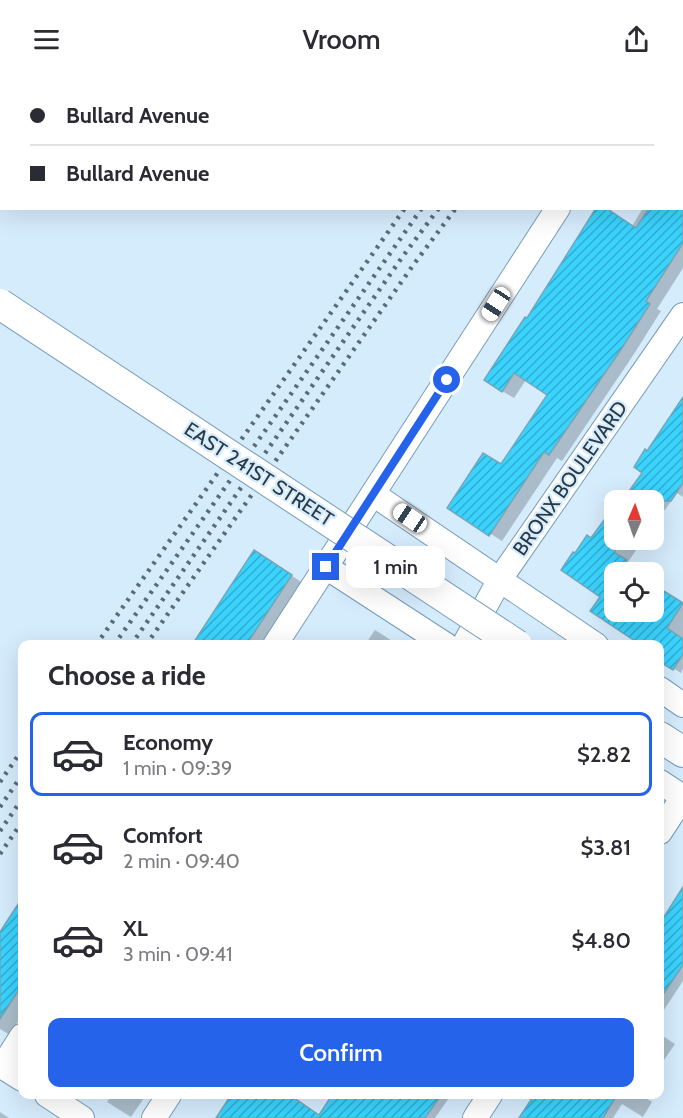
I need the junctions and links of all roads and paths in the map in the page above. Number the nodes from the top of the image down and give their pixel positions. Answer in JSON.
{"nodes":[{"id":1,"x":557,"y":210,"type":"edge"},
{"id":2,"x":0,"y":304,"type":"edge"},
{"id":3,"x":683,"y":315,"type":"edge"},
{"id":4,"x":374,"y":494,"type":"junction"},
{"id":5,"x":326,"y":567,"type":"junction"},
{"id":6,"x":500,"y":579,"type":"junction"},
{"id":7,"x":278,"y":640,"type":"edge"},
{"id":8,"x":438,"y":640,"type":"edge"},
{"id":9,"x":467,"y":640,"type":"edge"},
{"id":10,"x":510,"y":640,"type":"edge"},
{"id":11,"x":589,"y":640,"type":"edge"},
{"id":12,"x":664,"y":692,"type":"edge"},
{"id":13,"x":683,"y":705,"type":"edge"},
{"id":14,"x":664,"y":740,"type":"edge"},
{"id":15,"x":683,"y":752,"type":"edge"},
{"id":16,"x":664,"y":785,"type":"edge"},
{"id":17,"x":683,"y":797,"type":"edge"},
{"id":18,"x":664,"y":826,"type":"edge"},
{"id":19,"x":18,"y":1046,"type":"edge"},
{"id":20,"x":8,"y":1070,"type":"edge"},
{"id":21,"x":53,"y":1099,"type":"edge"},
{"id":22,"x":166,"y":1099,"type":"edge"},
{"id":23,"x":487,"y":1099,"type":"edge"},
{"id":24,"x":82,"y":1118,"type":"edge"},
{"id":25,"x":154,"y":1118,"type":"edge"},
{"id":26,"x":475,"y":1118,"type":"edge"}],
"edges":[{"from":1,"to":4,"type":"street"},
{"from":2,"to":10,"type":"street","name":"EAST 241ST STREET","bridge":true},
{"from":3,"to":6,"type":"street","name":"BRONX BOULEVARD"},
{"from":4,"to":5,"type":"street"},
{"from":4,"to":6,"type":"street"},
{"from":5,"to":7,"type":"street"},
{"from":5,"to":8,"type":"street"},
{"from":6,"to":9,"type":"street","name":"BRONX BOULEVARD"},
{"from":6,"to":11,"type":"street"},
{"from":12,"to":13,"type":"street"},
{"from":14,"to":15,"type":"street"},
{"from":16,"to":17,"type":"street"},
{"from":17,"to":18,"type":"street"},
{"from":19,"to":20,"type":"street"},
{"from":21,"to":24,"type":"street"},
{"from":22,"to":25,"type":"street"},
{"from":23,"to":26,"type":"street"}]}
